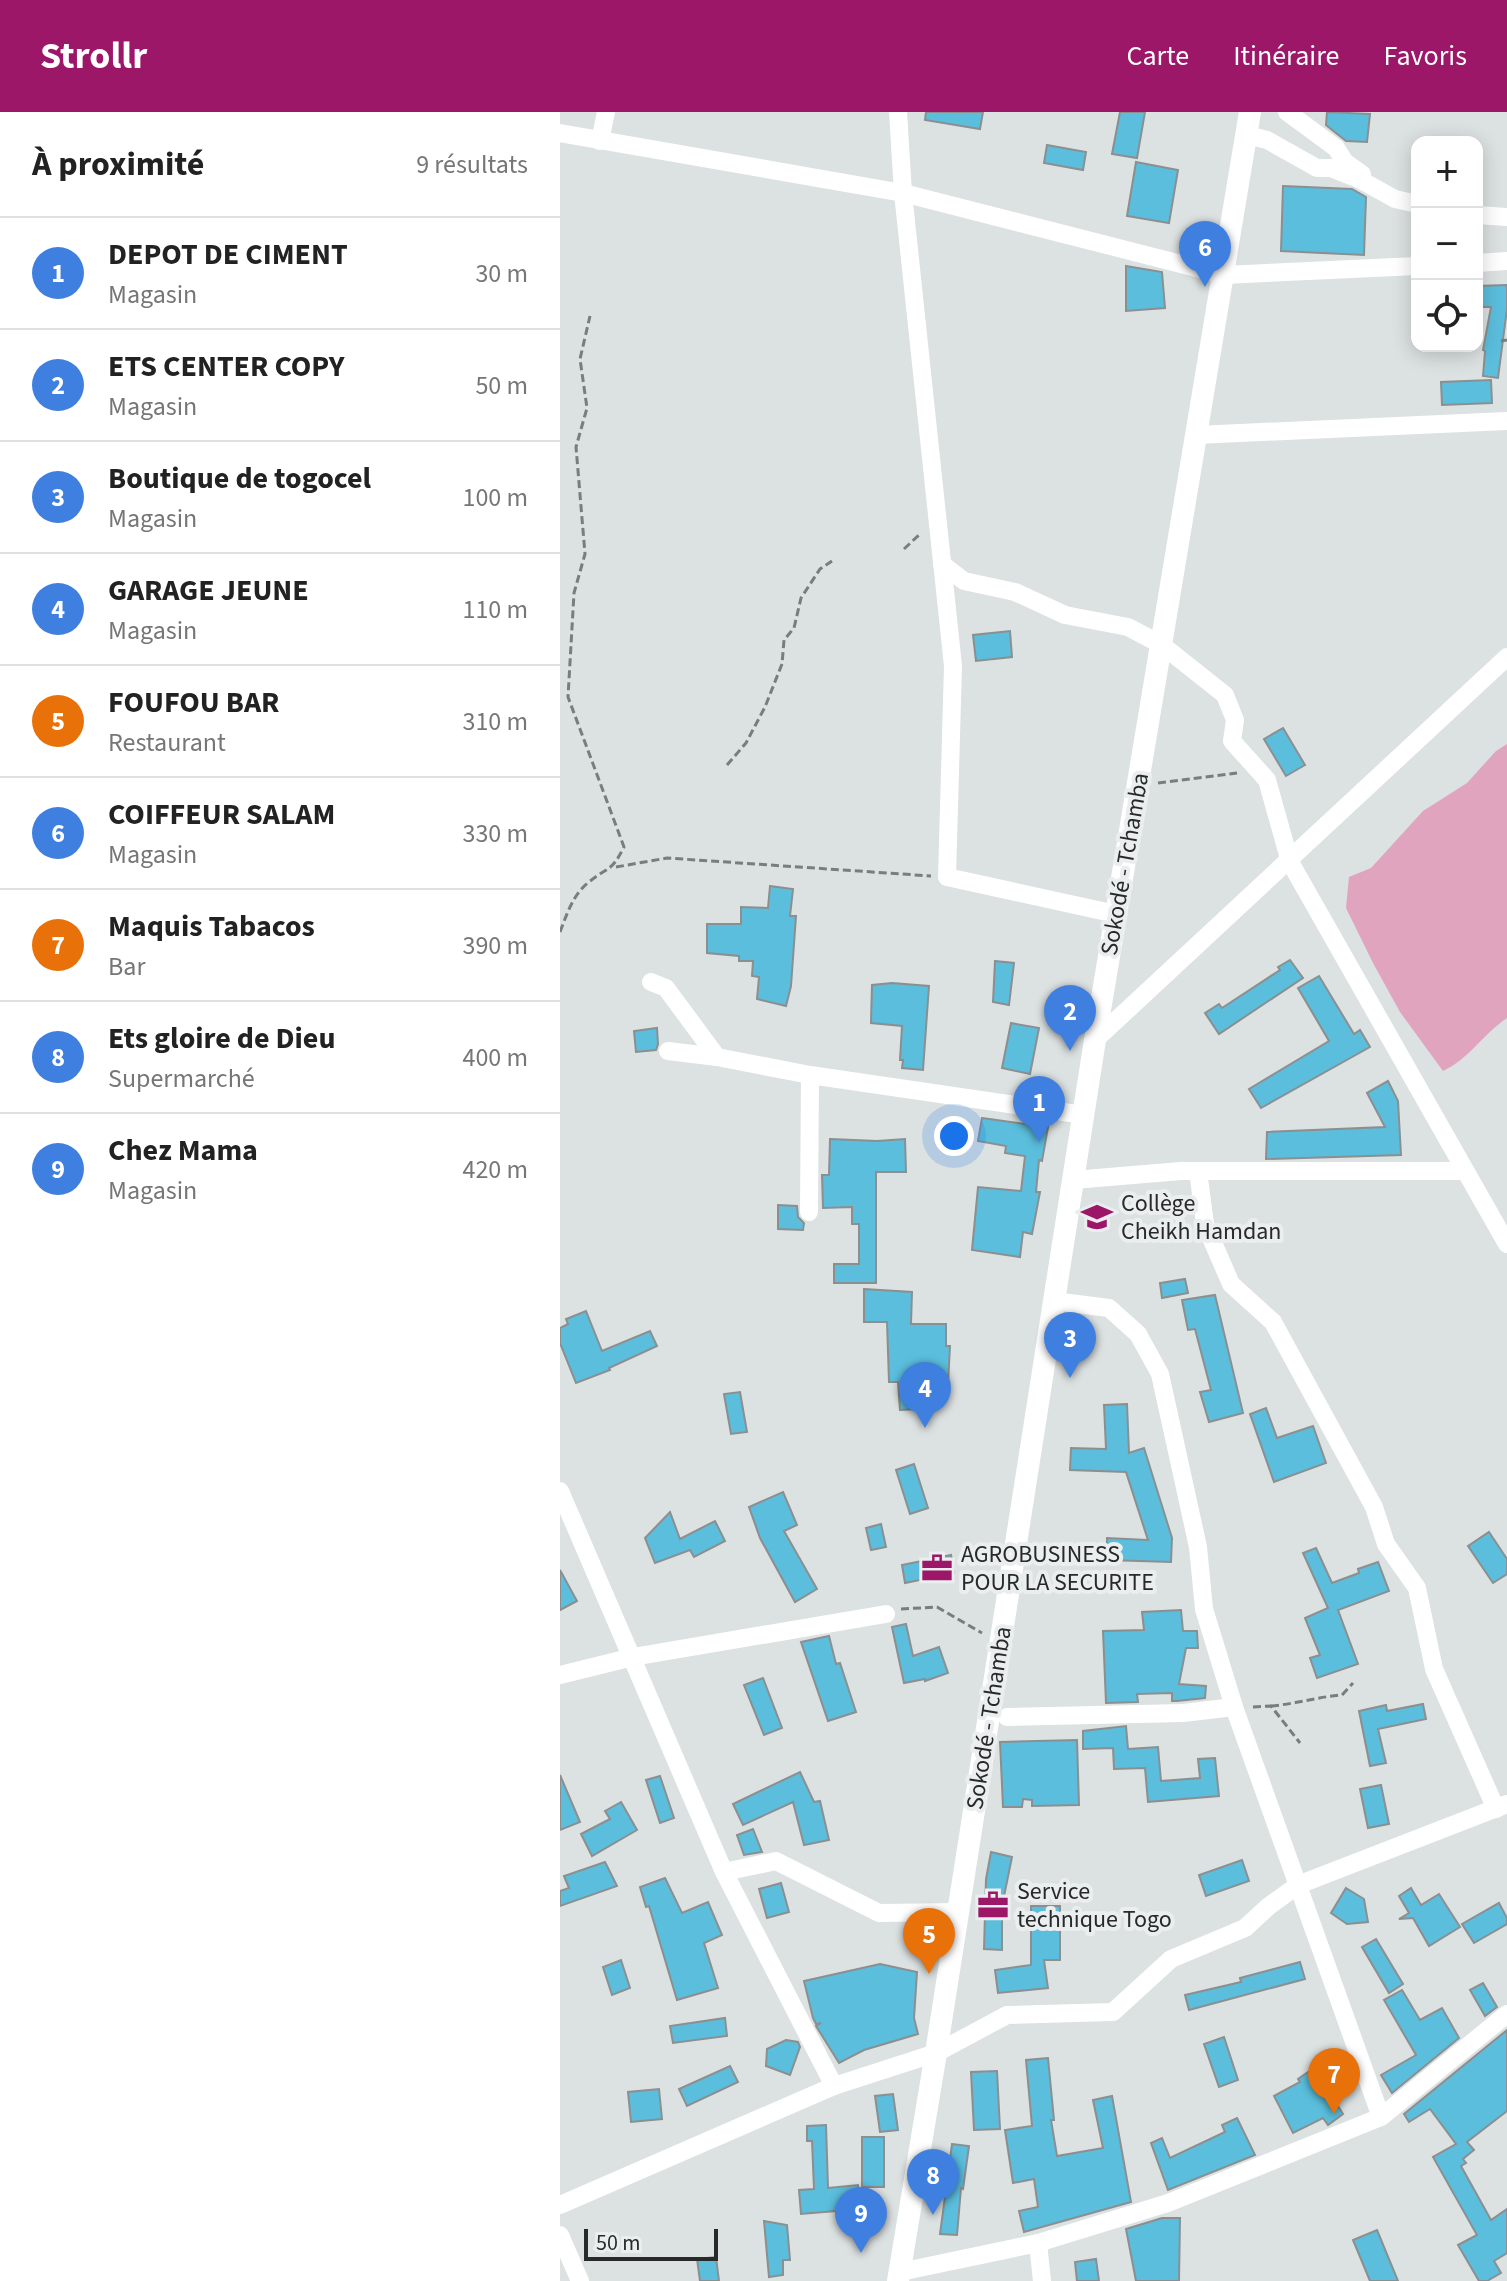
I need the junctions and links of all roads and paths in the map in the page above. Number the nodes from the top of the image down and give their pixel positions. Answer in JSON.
{"nodes":[{"id":1,"x":606,"y":112,"type":"edge"},
{"id":2,"x":898,"y":112,"type":"edge"},
{"id":3,"x":1287,"y":112,"type":"edge"},
{"id":4,"x":1249,"y":123,"type":"edge"},
{"id":5,"x":560,"y":133,"type":"edge"},
{"id":6,"x":600,"y":141,"type":"junction"},
{"id":7,"x":903,"y":193,"type":"junction"},
{"id":8,"x":1395,"y":199,"type":"junction"},
{"id":9,"x":1411,"y":203,"type":"edge"},
{"id":10,"x":1411,"y":214,"type":"edge"},
{"id":11,"x":1483,"y":215,"type":"edge"},
{"id":12,"x":1507,"y":217,"type":"edge"},
{"id":13,"x":1507,"y":261,"type":"edge"},
{"id":14,"x":1483,"y":263,"type":"edge"},
{"id":15,"x":1411,"y":266,"type":"edge"},
{"id":16,"x":1224,"y":275,"type":"junction"},
{"id":17,"x":590,"y":316,"type":"dead end"},
{"id":18,"x":1507,"y":340,"type":"edge"},
{"id":19,"x":1501,"y":341,"type":"dead end"},
{"id":20,"x":1507,"y":421,"type":"edge"},
{"id":21,"x":1197,"y":435,"type":"junction"},
{"id":22,"x":832,"y":561,"type":"dead end"},
{"id":23,"x":942,"y":564,"type":"junction"},
{"id":24,"x":1162,"y":645,"type":"junction"},
{"id":25,"x":1507,"y":657,"type":"edge"},
{"id":26,"x":727,"y":765,"type":"dead end"},
{"id":27,"x":1257,"y":770,"type":"junction"},
{"id":28,"x":1138,"y":786,"type":"junction"},
{"id":29,"x":1290,"y":862,"type":"junction"},
{"id":30,"x":614,"y":867,"type":"junction"},
{"id":31,"x":947,"y":877,"type":"junction"},
{"id":32,"x":1116,"y":914,"type":"junction"},
{"id":33,"x":560,"y":932,"type":"edge"},
{"id":34,"x":651,"y":982,"type":"dead end"},
{"id":35,"x":1095,"y":1040,"type":"junction"},
{"id":36,"x":668,"y":1051,"type":"dead end"},
{"id":37,"x":717,"y":1057,"type":"junction"},
{"id":38,"x":810,"y":1075,"type":"junction"},
{"id":39,"x":1084,"y":1115,"type":"junction"},
{"id":40,"x":1198,"y":1171,"type":"junction"},
{"id":41,"x":1465,"y":1171,"type":"junction"},
{"id":42,"x":1073,"y":1180,"type":"junction"},
{"id":43,"x":809,"y":1212,"type":"dead end"},
{"id":44,"x":1507,"y":1244,"type":"edge"},
{"id":45,"x":1054,"y":1301,"type":"junction"},
{"id":46,"x":560,"y":1491,"type":"edge"},
{"id":47,"x":886,"y":1614,"type":"joint"},
{"id":48,"x":1001,"y":1641,"type":"junction"},
{"id":49,"x":633,"y":1657,"type":"junction"},
{"id":50,"x":560,"y":1675,"type":"edge"},
{"id":51,"x":1353,"y":1683,"type":"dead end"},
{"id":52,"x":1271,"y":1706,"type":"junction"},
{"id":53,"x":1234,"y":1707,"type":"junction"},
{"id":54,"x":1007,"y":1717,"type":"dead end"},
{"id":55,"x":1300,"y":1743,"type":"dead end"},
{"id":56,"x":1504,"y":1807,"type":"edge"},
{"id":57,"x":724,"y":1872,"type":"junction"},
{"id":58,"x":1298,"y":1885,"type":"junction"},
{"id":59,"x":958,"y":1912,"type":"junction"},
{"id":60,"x":1507,"y":2014,"type":"edge"},
{"id":61,"x":936,"y":2053,"type":"junction"},
{"id":62,"x":834,"y":2086,"type":"junction"},
{"id":63,"x":1381,"y":2117,"type":"junction"},
{"id":64,"x":560,"y":2205,"type":"edge"},
{"id":65,"x":560,"y":2235,"type":"edge"},
{"id":66,"x":1038,"y":2243,"type":"junction"},
{"id":67,"x":899,"y":2276,"type":"edge"},
{"id":68,"x":580,"y":2281,"type":"edge"},
{"id":69,"x":1042,"y":2281,"type":"edge"}],
"edges":[{"from":1,"to":6,"type":"street"},
{"from":2,"to":7,"type":"street"},
{"from":3,"to":8,"type":"street"},
{"from":4,"to":8,"type":"street"},
{"from":4,"to":16,"type":"main road","name":"Sokodé - Tchamba"},
{"from":5,"to":6,"type":"street"},
{"from":6,"to":7,"type":"street"},
{"from":7,"to":16,"type":"street"},
{"from":7,"to":23,"type":"street"},
{"from":8,"to":9,"type":"street"},
{"from":8,"to":10,"type":"street"},
{"from":11,"to":12,"type":"street"},
{"from":13,"to":14,"type":"street"},
{"from":15,"to":16,"type":"street"},
{"from":16,"to":21,"type":"main road","name":"Sokodé - Tchamba"},
{"from":17,"to":30,"type":"path"},
{"from":18,"to":19,"type":"path"},
{"from":20,"to":21,"type":"street"},
{"from":21,"to":24,"type":"main road","name":"Sokodé - Tchamba"},
{"from":22,"to":26,"type":"path"},
{"from":23,"to":24,"type":"street"},
{"from":23,"to":31,"type":"street"},
{"from":24,"to":27,"type":"street"},
{"from":24,"to":28,"type":"main road","name":"Sokodé - Tchamba"},
{"from":25,"to":29,"type":"street"},
{"from":27,"to":28,"type":"path"},
{"from":27,"to":29,"type":"street"},
{"from":28,"to":32,"type":"main road","name":"Sokodé - Tchamba"},
{"from":29,"to":35,"type":"street"},
{"from":29,"to":41,"type":"street"},
{"from":30,"to":31,"type":"path"},
{"from":30,"to":33,"type":"path"},
{"from":31,"to":32,"type":"street"},
{"from":32,"to":35,"type":"main road","name":"Sokodé - Tchamba"},
{"from":34,"to":37,"type":"street"},
{"from":35,"to":39,"type":"main road","name":"Sokodé - Tchamba"},
{"from":36,"to":37,"type":"street"},
{"from":37,"to":38,"type":"street"},
{"from":38,"to":39,"type":"street"},
{"from":38,"to":43,"type":"street"},
{"from":39,"to":42,"type":"main road","name":"Sokodé - Tchamba"},
{"from":40,"to":41,"type":"street"},
{"from":40,"to":42,"type":"street"},
{"from":40,"to":56,"type":"street"},
{"from":41,"to":44,"type":"street"},
{"from":42,"to":45,"type":"main road","name":"Sokodé - Tchamba"},
{"from":45,"to":48,"type":"main road","name":"Sokodé - Tchamba"},
{"from":45,"to":53,"type":"street"},
{"from":46,"to":49,"type":"street"},
{"from":47,"to":48,"type":"path"},
{"from":47,"to":49,"type":"street"},
{"from":48,"to":59,"type":"main road","name":"Sokodé - Tchamba"},
{"from":49,"to":50,"type":"street"},
{"from":49,"to":57,"type":"street"},
{"from":51,"to":52,"type":"path"},
{"from":52,"to":53,"type":"path"},
{"from":52,"to":55,"type":"path"},
{"from":53,"to":54,"type":"street"},
{"from":53,"to":58,"type":"street"},
{"from":56,"to":58,"type":"street"},
{"from":57,"to":59,"type":"street"},
{"from":57,"to":62,"type":"street"},
{"from":58,"to":61,"type":"street"},
{"from":58,"to":63,"type":"street"},
{"from":59,"to":61,"type":"main road","name":"Sokodé - Tchamba"},
{"from":60,"to":63,"type":"street"},
{"from":61,"to":62,"type":"street"},
{"from":61,"to":67,"type":"main road","name":"Sokodé - Tchamba"},
{"from":62,"to":64,"type":"street"},
{"from":63,"to":66,"type":"street"},
{"from":65,"to":68,"type":"street"},
{"from":66,"to":67,"type":"street"},
{"from":66,"to":69,"type":"street"}]}
